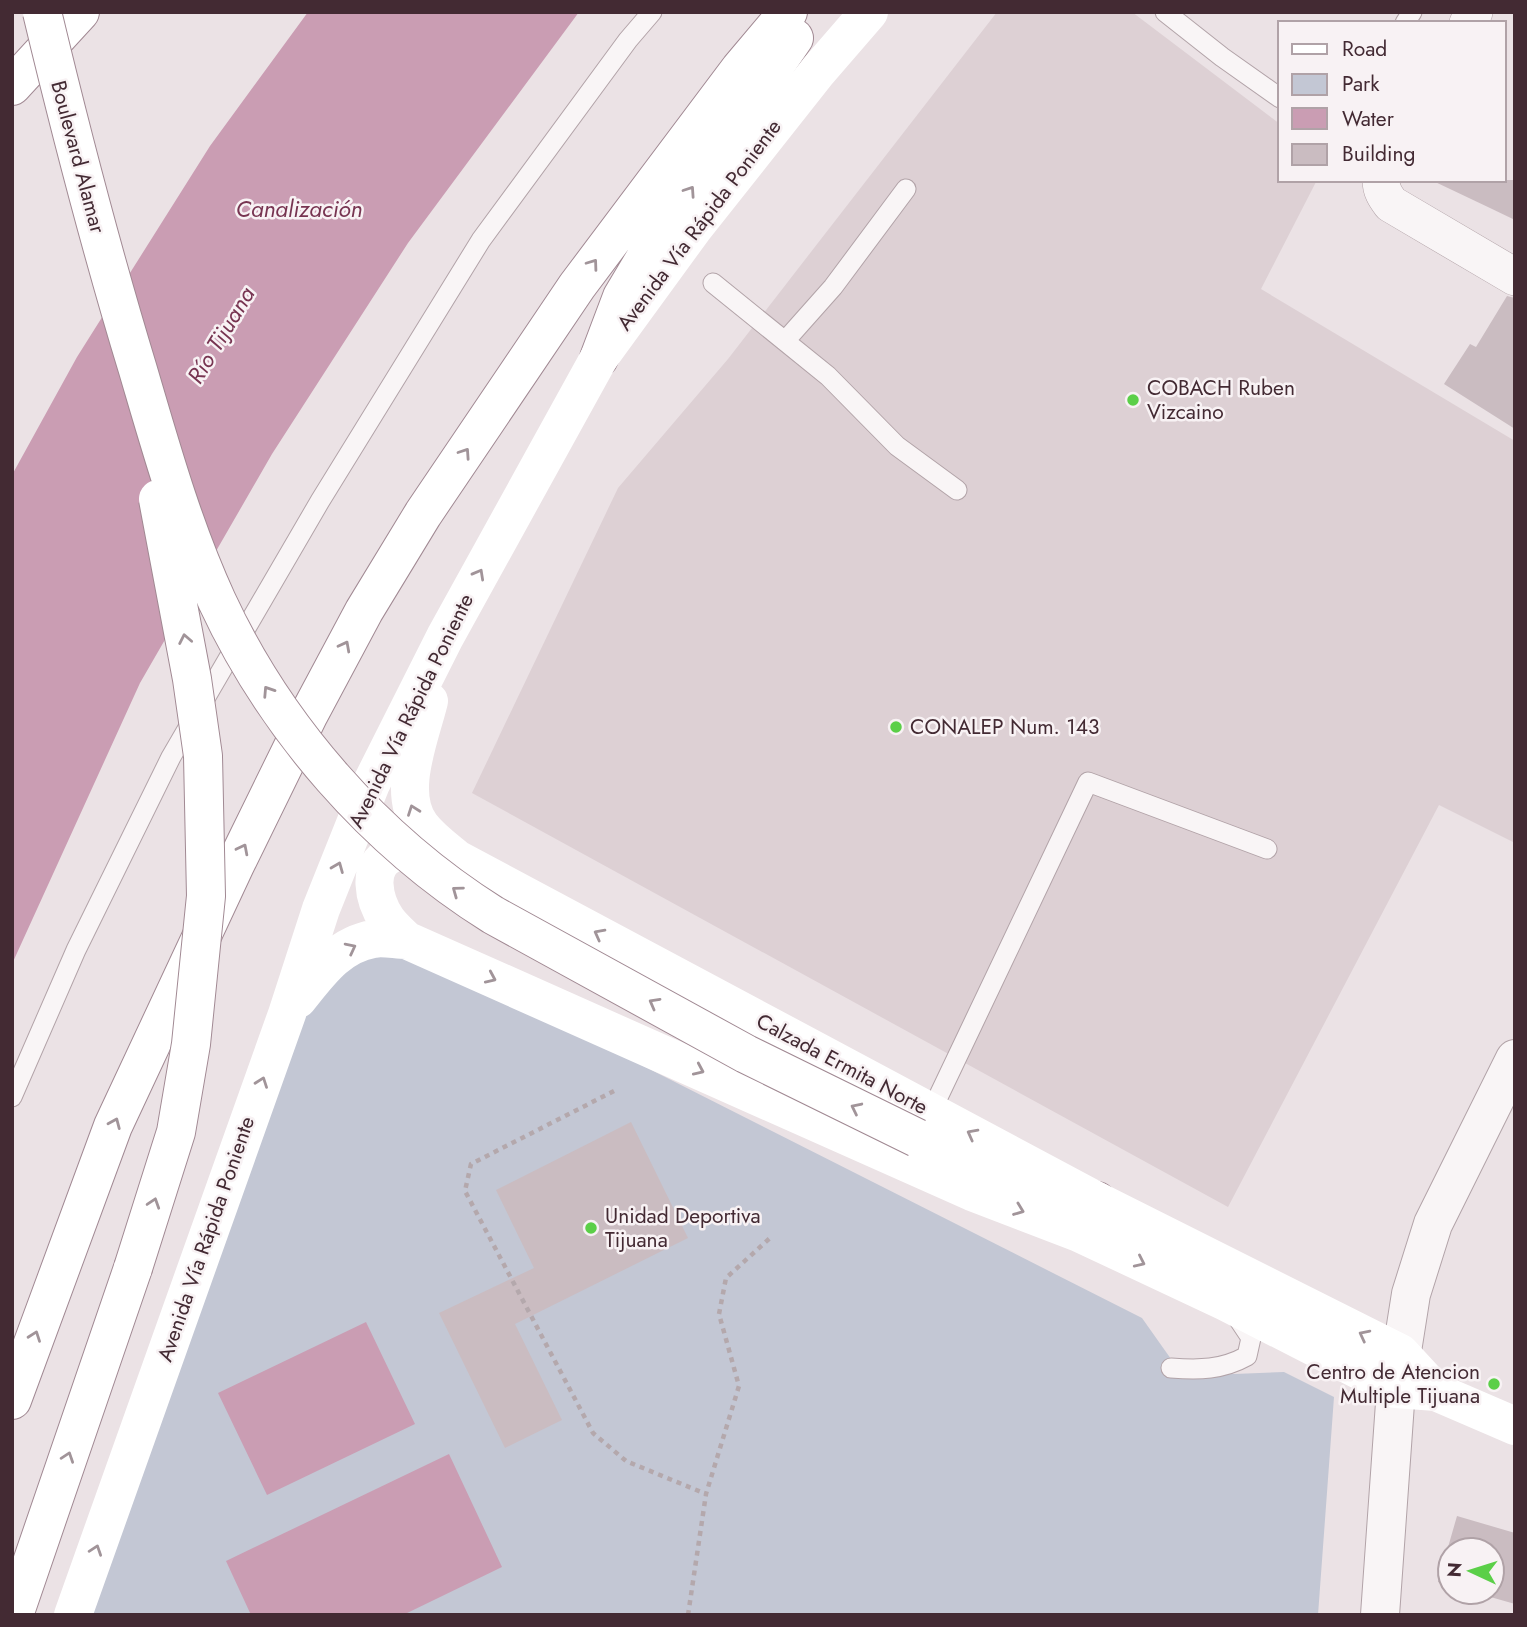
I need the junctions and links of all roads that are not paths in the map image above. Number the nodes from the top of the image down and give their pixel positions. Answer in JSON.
{"nodes":[{"id":1,"x":42,"y":12,"type":"edge"},
{"id":2,"x":80,"y":12,"type":"edge"},
{"id":3,"x":652,"y":12,"type":"edge"},
{"id":4,"x":788,"y":12,"type":"edge"},
{"id":5,"x":808,"y":12,"type":"edge"},
{"id":6,"x":869,"y":12,"type":"edge"},
{"id":7,"x":1165,"y":12,"type":"edge"},
{"id":8,"x":12,"y":86,"type":"edge"},
{"id":9,"x":1278,"y":97,"type":"edge"},
{"id":10,"x":1381,"y":182,"type":"edge"},
{"id":11,"x":906,"y":189,"type":"dead end"},
{"id":12,"x":1515,"y":277,"type":"edge"},
{"id":13,"x":713,"y":283,"type":"dead end"},
{"id":14,"x":117,"y":301,"type":"junction"},
{"id":15,"x":785,"y":341,"type":"junction"},
{"id":16,"x":599,"y":358,"type":"junction"},
{"id":17,"x":957,"y":490,"type":"dead end"},
{"id":18,"x":445,"y":637,"type":"junction"},
{"id":19,"x":1267,"y":849,"type":"dead end"},
{"id":20,"x":457,"y":859,"type":"junction"},
{"id":21,"x":406,"y":940,"type":"junction"},
{"id":22,"x":287,"y":1014,"type":"junction"},
{"id":23,"x":1515,"y":1059,"type":"edge"},
{"id":24,"x":12,"y":1097,"type":"edge"},
{"id":25,"x":924,"y":1125,"type":"junction"},
{"id":26,"x":1226,"y":1302,"type":"junction"},
{"id":27,"x":1171,"y":1368,"type":"dead end"},
{"id":28,"x":1398,"y":1371,"type":"junction"},
{"id":29,"x":12,"y":1400,"type":"edge"},
{"id":30,"x":1515,"y":1426,"type":"edge"},
{"id":31,"x":14,"y":1615,"type":"edge"},
{"id":32,"x":74,"y":1615,"type":"edge"},
{"id":33,"x":1380,"y":1615,"type":"edge"}],
"edges":[{"from":1,"to":14,"type":"main road","name":"Boulevard Alamar","bridge":true},
{"from":2,"to":8,"type":"main road"},
{"from":3,"to":24,"type":"lane"},
{"from":29,"to":4,"type":"main road","one_way":true},
{"from":16,"to":5,"type":"main road","one_way":true},
{"from":6,"to":16,"type":"main road","name":"Avenida Vía Rápida Poniente"},
{"from":7,"to":9,"type":"lane"},
{"from":10,"to":12,"type":"street"},
{"from":11,"to":15,"type":"lane"},
{"from":13,"to":15,"type":"lane"},
{"from":25,"to":14,"type":"main road","one_way":true,"bridge":true},
{"from":31,"to":14,"type":"main road","one_way":true,"bridge":true},
{"from":15,"to":17,"type":"lane"},
{"from":18,"to":16,"type":"main road","name":"Avenida Vía Rápida Poniente","one_way":true},
{"from":20,"to":18,"type":"main road","name":"Calzada Ermita Norte","one_way":true},
{"from":22,"to":18,"type":"main road","name":"Avenida Vía Rápida Poniente","one_way":true},
{"from":19,"to":25,"type":"lane"},
{"from":20,"to":21,"type":"main road"},
{"from":25,"to":20,"type":"main road","name":"Calzada Ermita Norte","one_way":true},
{"from":22,"to":21,"type":"main road","one_way":true},
{"from":21,"to":26,"type":"main road","one_way":true},
{"from":32,"to":22,"type":"main road","name":"Avenida Vía Rápida Poniente","one_way":true},
{"from":23,"to":28,"type":"street"},
{"from":28,"to":25,"type":"main road","one_way":true},
{"from":26,"to":27,"type":"lane"},
{"from":26,"to":28,"type":"main road"},
{"from":28,"to":30,"type":"main road"},
{"from":28,"to":33,"type":"street"}]}
